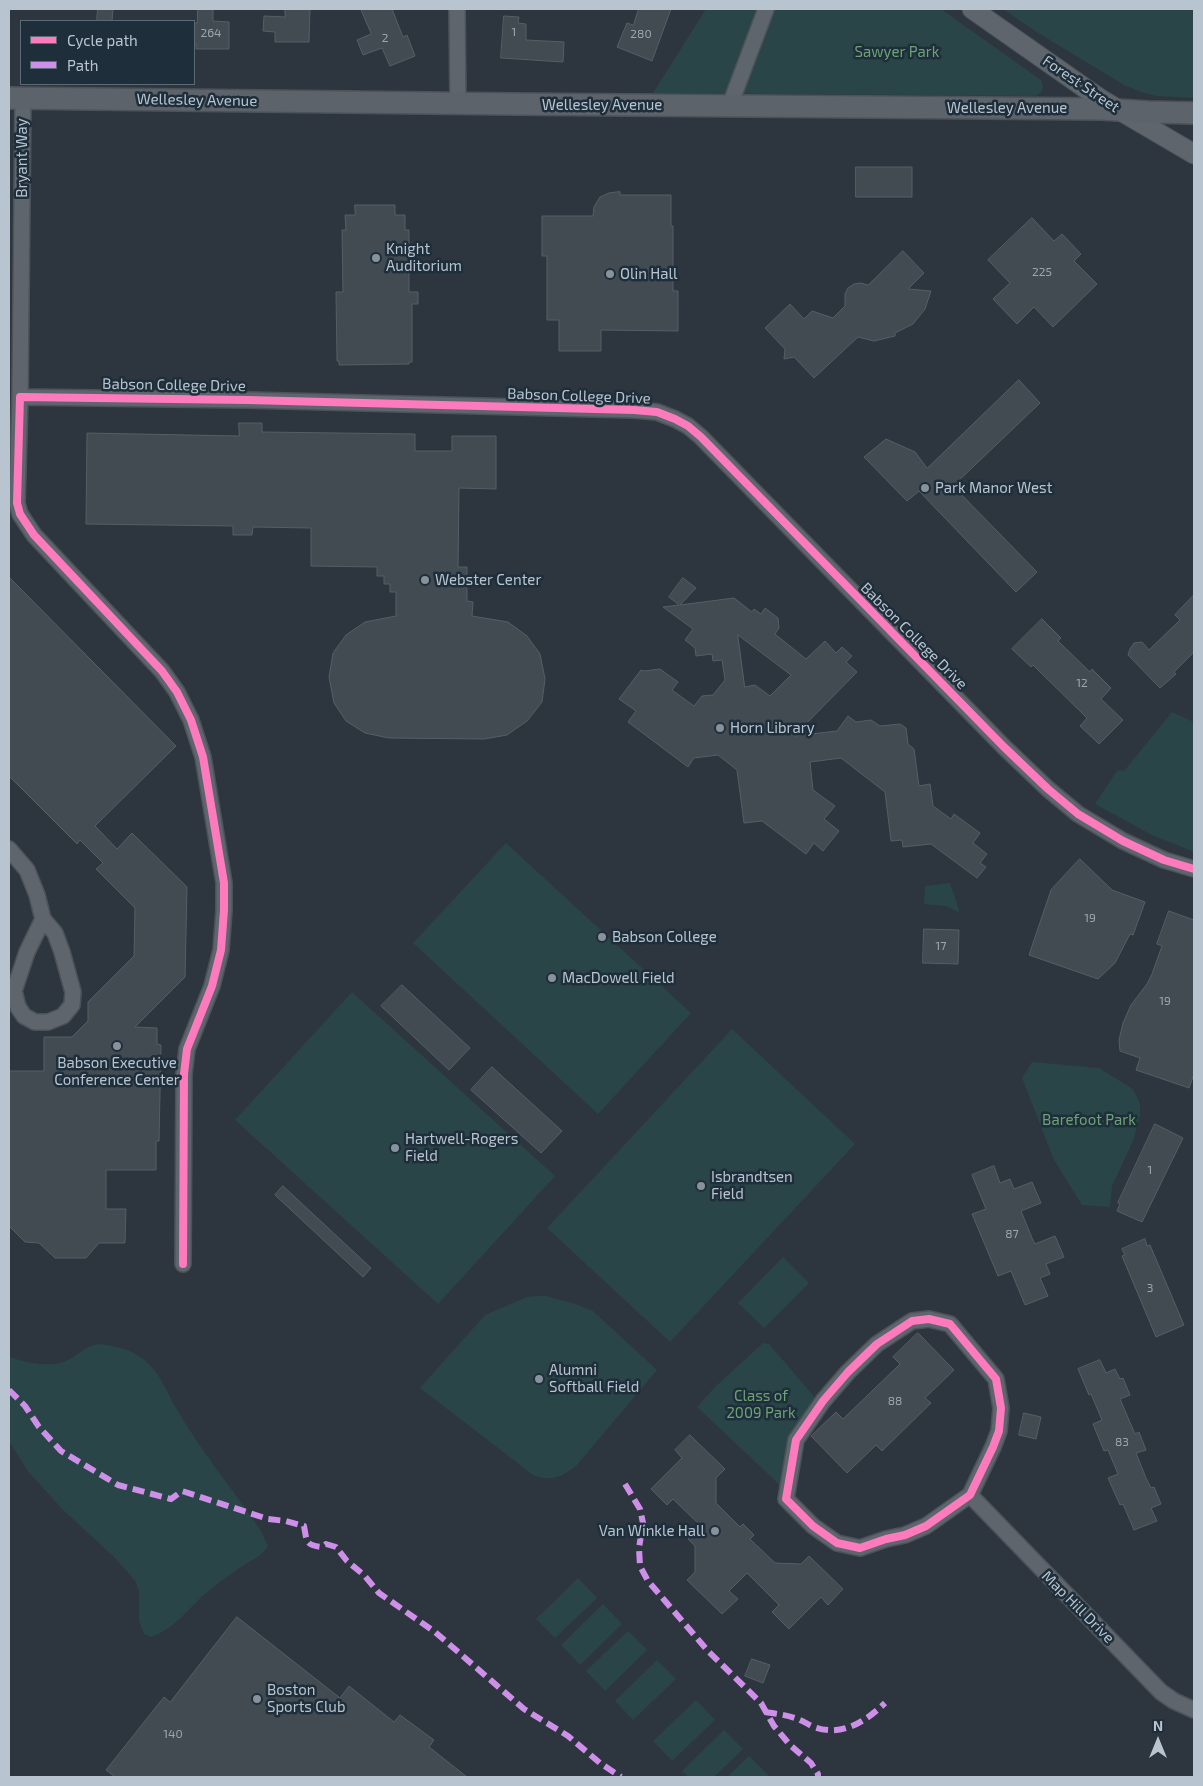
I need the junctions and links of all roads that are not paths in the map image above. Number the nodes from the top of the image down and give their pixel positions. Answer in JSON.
{"nodes":[{"id":1,"x":456,"y":9,"type":"edge"},
{"id":2,"x":766,"y":9,"type":"edge"},
{"id":3,"x":972,"y":9,"type":"edge"},
{"id":4,"x":16,"y":98,"type":"edge"},
{"id":5,"x":458,"y":103,"type":"junction"},
{"id":6,"x":730,"y":105,"type":"junction"},
{"id":7,"x":1118,"y":110,"type":"junction"},
{"id":8,"x":1194,"y":113,"type":"edge"},
{"id":9,"x":1194,"y":154,"type":"edge"},
{"id":10,"x":20,"y":397,"type":"junction"},
{"id":11,"x":13,"y":485,"type":"edge"},
{"id":12,"x":9,"y":849,"type":"edge"},
{"id":13,"x":1194,"y":869,"type":"edge"},
{"id":14,"x":43,"y":919,"type":"junction"},
{"id":15,"x":183,"y":1264,"type":"dead end"},
{"id":16,"x":970,"y":1494,"type":"junction"},
{"id":17,"x":1194,"y":1710,"type":"edge"}],
"edges":[{"from":1,"to":5,"type":"street"},
{"from":2,"to":6,"type":"street"},
{"from":3,"to":7,"type":"street","name":"Forest Street"},
{"from":4,"to":5,"type":"main road","name":"Wellesley Avenue"},
{"from":4,"to":10,"type":"street","name":"Bryant Way"},
{"from":5,"to":6,"type":"main road","name":"Wellesley Avenue"},
{"from":6,"to":7,"type":"main road","name":"Wellesley Avenue"},
{"from":7,"to":8,"type":"main road","name":"Wellesley Avenue"},
{"from":7,"to":9,"type":"street","name":"Forest Street"},
{"from":10,"to":11,"type":"street"},
{"from":10,"to":13,"type":"street","name":"Babson College Drive"},
{"from":11,"to":15,"type":"street"},
{"from":12,"to":14,"type":"street"},
{"from":14,"to":14,"type":"street"},
{"from":16,"to":16,"type":"street"},
{"from":16,"to":17,"type":"street","name":"Map Hill Drive"}]}
